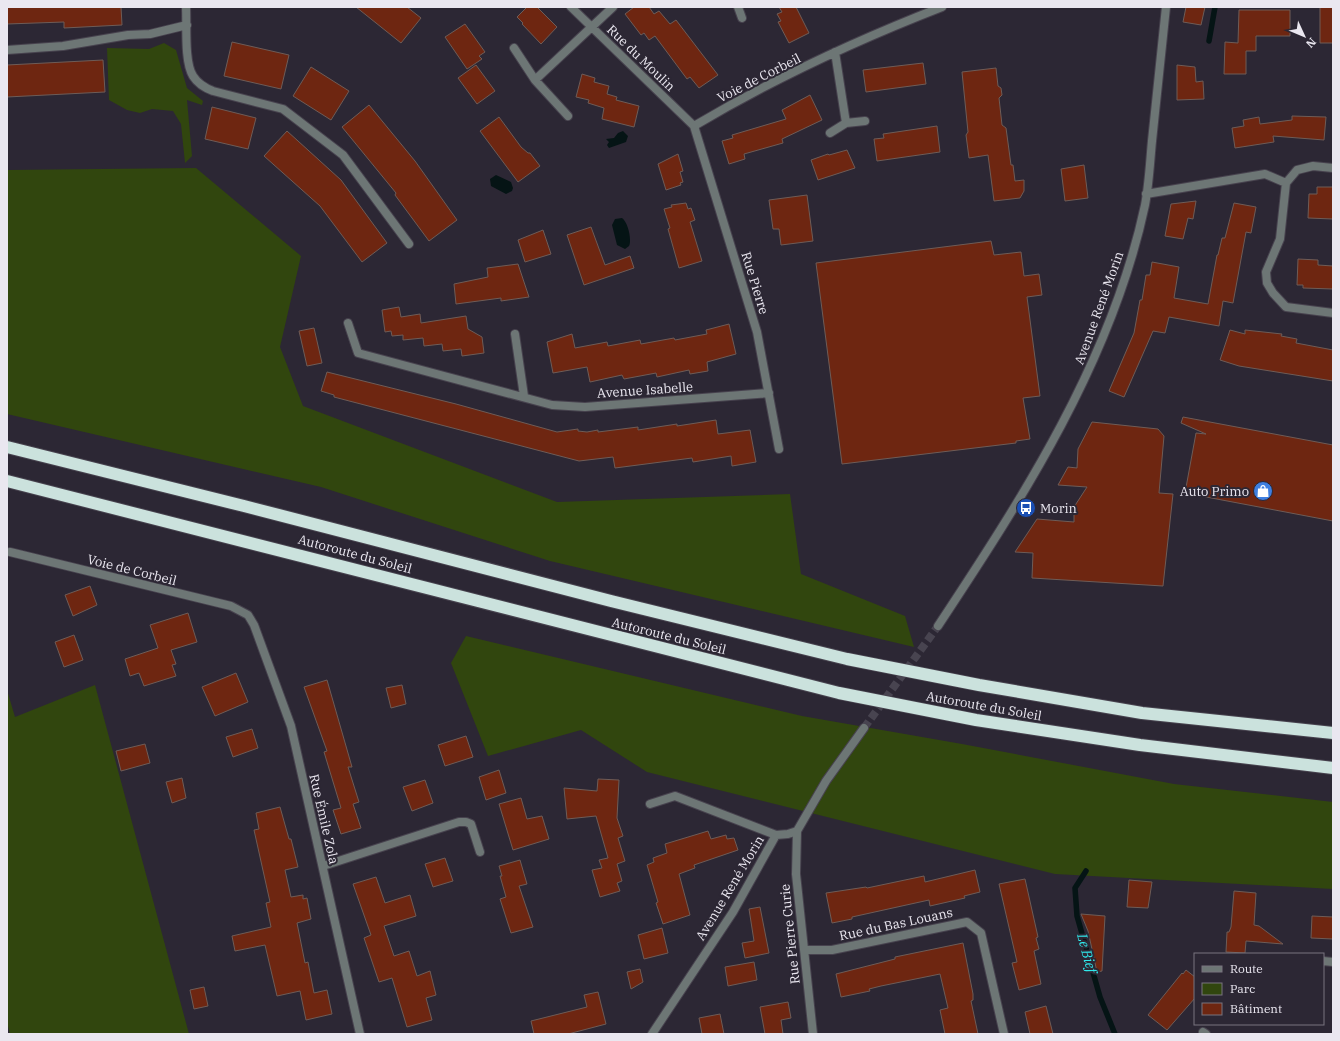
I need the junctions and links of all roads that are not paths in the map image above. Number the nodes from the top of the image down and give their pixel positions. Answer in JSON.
{"nodes":[{"id":1,"x":186,"y":7,"type":"edge"},
{"id":2,"x":571,"y":7,"type":"edge"},
{"id":3,"x":613,"y":7,"type":"edge"},
{"id":4,"x":738,"y":7,"type":"edge"},
{"id":5,"x":942,"y":7,"type":"edge"},
{"id":6,"x":1166,"y":7,"type":"edge"},
{"id":7,"x":742,"y":18,"type":"dead end"},
{"id":8,"x":187,"y":25,"type":"junction"},
{"id":9,"x":591,"y":27,"type":"junction"},
{"id":10,"x":514,"y":48,"type":"dead end"},
{"id":11,"x":7,"y":50,"type":"edge"},
{"id":12,"x":835,"y":52,"type":"junction"},
{"id":13,"x":535,"y":80,"type":"junction"},
{"id":14,"x":568,"y":116,"type":"dead end"},
{"id":15,"x":865,"y":121,"type":"dead end"},
{"id":16,"x":846,"y":123,"type":"junction"},
{"id":17,"x":694,"y":126,"type":"junction"},
{"id":18,"x":830,"y":133,"type":"dead end"},
{"id":19,"x":1333,"y":168,"type":"edge"},
{"id":20,"x":1286,"y":183,"type":"junction"},
{"id":21,"x":1146,"y":194,"type":"junction"},
{"id":22,"x":409,"y":244,"type":"dead end"},
{"id":23,"x":1333,"y":313,"type":"edge"},
{"id":24,"x":348,"y":323,"type":"dead end"},
{"id":25,"x":516,"y":334,"type":"dead end"},
{"id":26,"x":769,"y":393,"type":"junction"},
{"id":27,"x":524,"y":396,"type":"junction"},
{"id":28,"x":7,"y":447,"type":"edge"},
{"id":29,"x":779,"y":449,"type":"dead end"},
{"id":30,"x":7,"y":481,"type":"edge"},
{"id":31,"x":10,"y":552,"type":"dead end"},
{"id":32,"x":248,"y":615,"type":"joint"},
{"id":33,"x":938,"y":626,"type":"tunnel mouth"},
{"id":34,"x":864,"y":728,"type":"tunnel mouth"},
{"id":35,"x":1333,"y":733,"type":"edge"},
{"id":36,"x":1333,"y":768,"type":"edge"},
{"id":37,"x":650,"y":804,"type":"dead end"},
{"id":38,"x":797,"y":831,"type":"junction"},
{"id":39,"x":776,"y":835,"type":"junction"},
{"id":40,"x":480,"y":852,"type":"dead end"},
{"id":41,"x":323,"y":866,"type":"junction"},
{"id":42,"x":804,"y":950,"type":"junction"},
{"id":43,"x":360,"y":1034,"type":"edge"},
{"id":44,"x":652,"y":1034,"type":"edge"},
{"id":45,"x":813,"y":1034,"type":"edge"},
{"id":46,"x":1004,"y":1034,"type":"edge"}],
"edges":[{"from":1,"to":8,"type":"street"},
{"from":2,"to":9,"type":"street","name":"Rue du Moulin"},
{"from":3,"to":9,"type":"street"},
{"from":4,"to":7,"type":"street"},
{"from":5,"to":12,"type":"street","name":"Voie de Corbeil"},
{"from":6,"to":21,"type":"street","name":"Avenue René Morin"},
{"from":8,"to":11,"type":"street"},
{"from":8,"to":22,"type":"street"},
{"from":9,"to":13,"type":"street"},
{"from":9,"to":17,"type":"street","name":"Rue du Moulin"},
{"from":10,"to":13,"type":"street"},
{"from":12,"to":16,"type":"street"},
{"from":12,"to":17,"type":"street","name":"Voie de Corbeil"},
{"from":13,"to":14,"type":"street"},
{"from":15,"to":16,"type":"street"},
{"from":16,"to":18,"type":"street"},
{"from":17,"to":26,"type":"street","name":"Rue Pierre"},
{"from":19,"to":20,"type":"street"},
{"from":20,"to":21,"type":"street"},
{"from":20,"to":23,"type":"street"},
{"from":21,"to":33,"type":"street","name":"Avenue René Morin"},
{"from":24,"to":27,"type":"street","name":"Avenue Isabelle"},
{"from":25,"to":27,"type":"street"},
{"from":26,"to":27,"type":"street","name":"Avenue Isabelle"},
{"from":26,"to":29,"type":"street","name":"Rue Pierre"},
{"from":28,"to":35,"type":"highway","name":"Autoroute du Soleil"},
{"from":30,"to":36,"type":"highway","name":"Autoroute du Soleil"},
{"from":31,"to":32,"type":"street","name":"Voie de Corbeil"},
{"from":32,"to":41,"type":"street","name":"Rue Émile Zola"},
{"from":34,"to":38,"type":"street"},
{"from":37,"to":39,"type":"street"},
{"from":38,"to":39,"type":"street","name":"Avenue René Morin"},
{"from":38,"to":42,"type":"street","name":"Rue Pierre Curie"},
{"from":39,"to":44,"type":"street","name":"Avenue René Morin"},
{"from":40,"to":41,"type":"street"},
{"from":41,"to":43,"type":"street","name":"Rue Émile Zola"},
{"from":42,"to":45,"type":"street","name":"Rue Pierre Curie"},
{"from":42,"to":46,"type":"street","name":"Rue du Bas Louans"}]}
